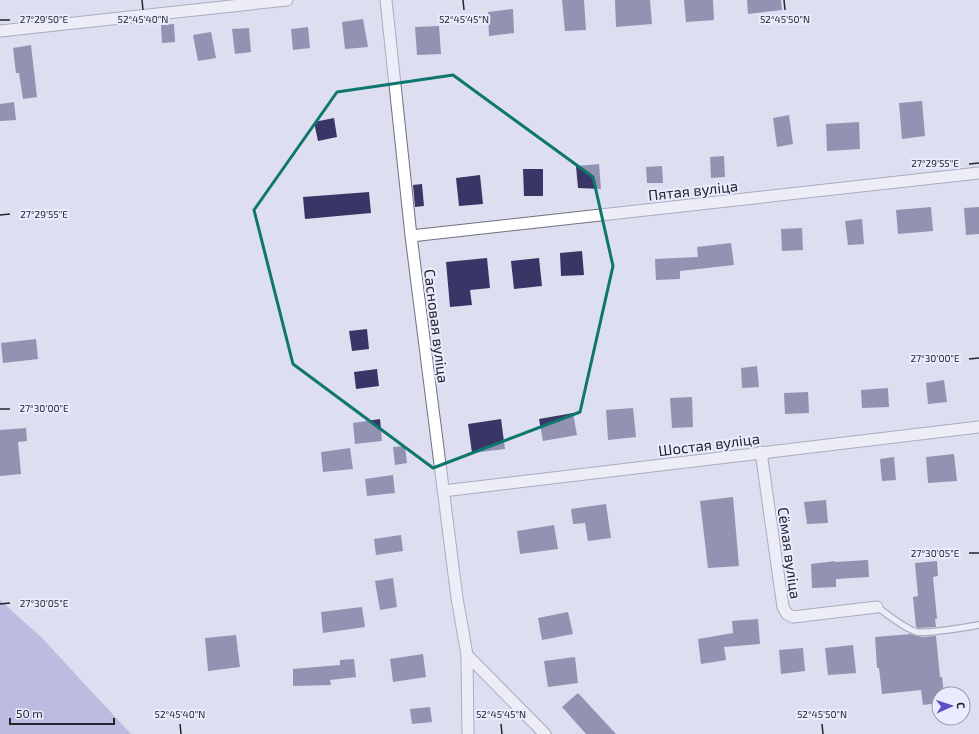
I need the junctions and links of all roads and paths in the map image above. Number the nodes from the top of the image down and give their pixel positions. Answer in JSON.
{"nodes":[{"id":1,"x":287,"y":0,"type":"edge"},
{"id":2,"x":386,"y":0,"type":"edge"},
{"id":3,"x":0,"y":30,"type":"edge"},
{"id":4,"x":979,"y":173,"type":"edge"},
{"id":5,"x":411,"y":236,"type":"junction"},
{"id":6,"x":979,"y":427,"type":"edge"},
{"id":7,"x":761,"y":452,"type":"junction"},
{"id":8,"x":443,"y":491,"type":"junction"},
{"id":9,"x":877,"y":607,"type":"joint"},
{"id":10,"x":979,"y":625,"type":"edge"},
{"id":11,"x":467,"y":655,"type":"junction"},
{"id":12,"x":468,"y":734,"type":"edge"},
{"id":13,"x":545,"y":734,"type":"edge"}],
"edges":[{"from":1,"to":3,"type":"street"},
{"from":2,"to":5,"type":"street","name":"Сасновая вуліца"},
{"from":4,"to":5,"type":"street","name":"Пятая вуліца"},
{"from":5,"to":8,"type":"street","name":"Сасновая вуліца"},
{"from":6,"to":7,"type":"street","name":"Шостая вуліца"},
{"from":7,"to":8,"type":"street","name":"Шостая вуліца"},
{"from":7,"to":9,"type":"street","name":"Сёмая вуліца"},
{"from":8,"to":11,"type":"street","name":"Сасновая вуліца"},
{"from":9,"to":10,"type":"lane"},
{"from":11,"to":12,"type":"street","name":"Сасновая вуліца"},
{"from":11,"to":13,"type":"street"}]}
